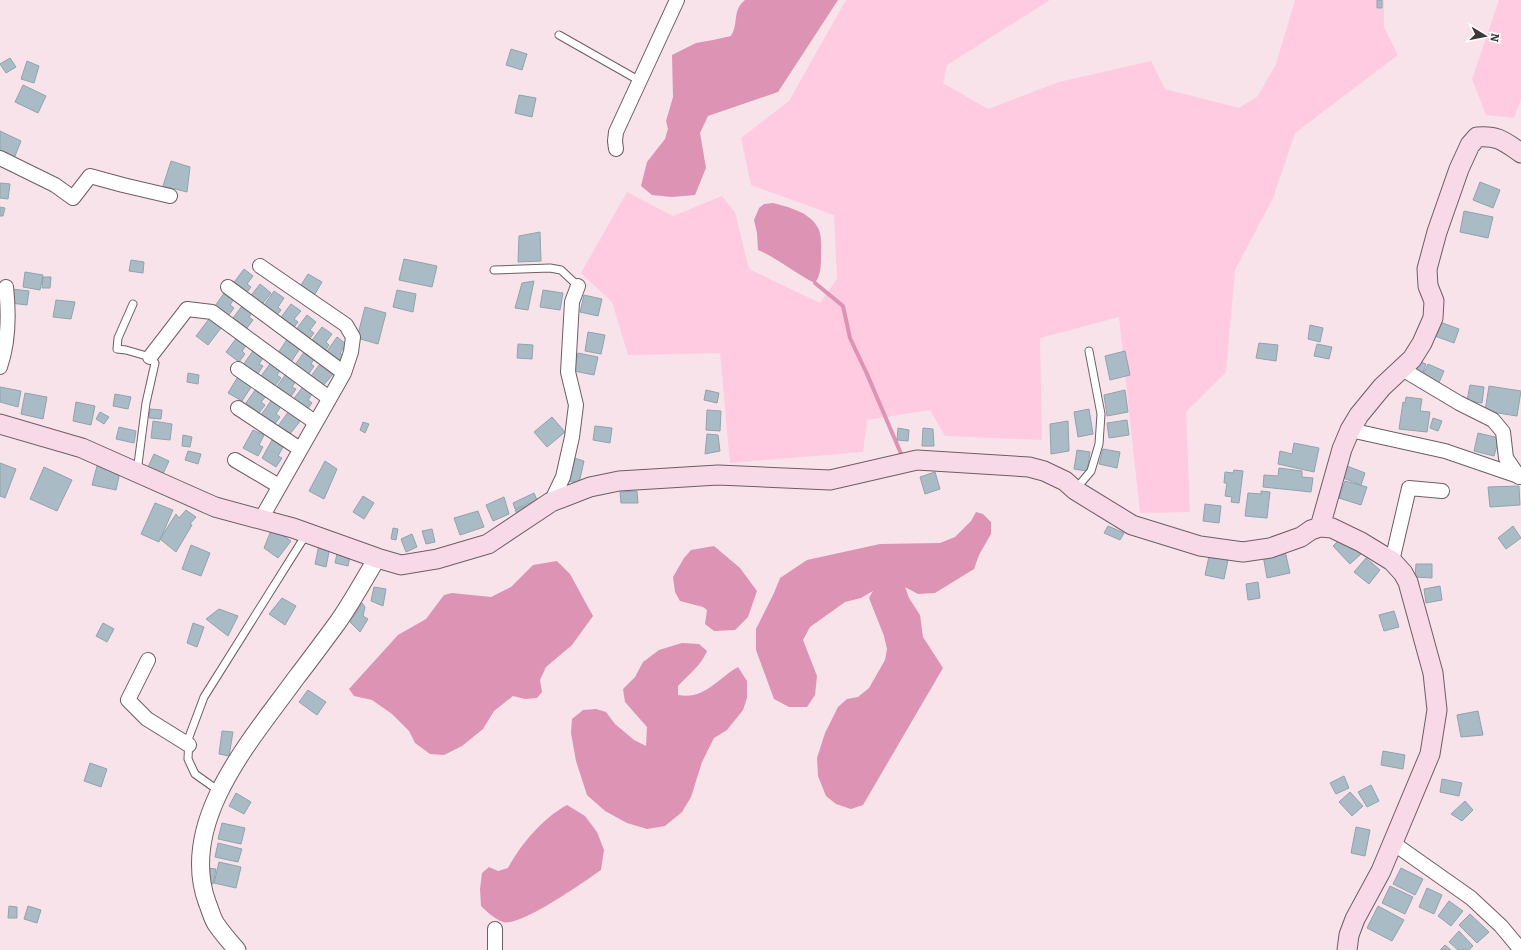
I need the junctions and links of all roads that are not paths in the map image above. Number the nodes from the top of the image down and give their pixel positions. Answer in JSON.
{"nodes":[{"id":1,"x":678,"y":0,"type":"edge"},
{"id":2,"x":559,"y":35,"type":"dead end"},
{"id":3,"x":640,"y":81,"type":"junction"},
{"id":4,"x":616,"y":149,"type":"dead end"},
{"id":5,"x":1521,"y":153,"type":"edge"},
{"id":6,"x":0,"y":158,"type":"edge"},
{"id":7,"x":170,"y":196,"type":"dead end"},
{"id":8,"x":260,"y":266,"type":"dead end"},
{"id":9,"x":494,"y":270,"type":"dead end"},
{"id":10,"x":578,"y":286,"type":"joint"},
{"id":11,"x":6,"y":287,"type":"dead end"},
{"id":12,"x":228,"y":287,"type":"dead end"},
{"id":13,"x":133,"y":304,"type":"dead end"},
{"id":14,"x":1088,"y":351,"type":"dead end"},
{"id":15,"x":150,"y":357,"type":"junction"},
{"id":16,"x":0,"y":367,"type":"edge"},
{"id":17,"x":238,"y":369,"type":"dead end"},
{"id":18,"x":1402,"y":369,"type":"junction"},
{"id":19,"x":344,"y":373,"type":"junction"},
{"id":20,"x":329,"y":398,"type":"junction"},
{"id":21,"x":238,"y":408,"type":"dead end"},
{"id":22,"x":315,"y":422,"type":"junction"},
{"id":23,"x":0,"y":424,"type":"edge"},
{"id":24,"x":1350,"y":430,"type":"junction"},
{"id":25,"x":300,"y":449,"type":"junction"},
{"id":26,"x":235,"y":460,"type":"dead end"},
{"id":27,"x":137,"y":472,"type":"junction"},
{"id":28,"x":1519,"y":477,"type":"edge"},
{"id":29,"x":279,"y":486,"type":"junction"},
{"id":30,"x":1075,"y":490,"type":"junction"},
{"id":31,"x":1442,"y":491,"type":"dead end"},
{"id":32,"x":551,"y":502,"type":"junction"},
{"id":33,"x":261,"y":519,"type":"junction"},
{"id":34,"x":1320,"y":527,"type":"junction"},
{"id":35,"x":307,"y":533,"type":"junction"},
{"id":36,"x":377,"y":558,"type":"junction"},
{"id":37,"x":1392,"y":561,"type":"junction"},
{"id":38,"x":148,"y":660,"type":"dead end"},
{"id":39,"x":189,"y":745,"type":"junction"},
{"id":40,"x":219,"y":791,"type":"junction"},
{"id":41,"x":1393,"y":843,"type":"junction"},
{"id":42,"x":495,"y":929,"type":"dead end"},
{"id":43,"x":237,"y":950,"type":"edge"},
{"id":44,"x":495,"y":950,"type":"edge"},
{"id":45,"x":1347,"y":950,"type":"edge"},
{"id":46,"x":1521,"y":950,"type":"edge"}],
"edges":[{"from":1,"to":3,"type":"street"},
{"from":2,"to":3,"type":"lane"},
{"from":3,"to":4,"type":"street"},
{"from":5,"to":18,"type":"main road"},
{"from":6,"to":7,"type":"street"},
{"from":8,"to":19,"type":"street"},
{"from":9,"to":10,"type":"lane"},
{"from":10,"to":32,"type":"street"},
{"from":11,"to":16,"type":"street"},
{"from":12,"to":19,"type":"street"},
{"from":13,"to":15,"type":"lane"},
{"from":14,"to":30,"type":"lane"},
{"from":15,"to":20,"type":"street"},
{"from":15,"to":27,"type":"lane"},
{"from":17,"to":22,"type":"street"},
{"from":18,"to":24,"type":"main road"},
{"from":18,"to":28,"type":"street"},
{"from":19,"to":20,"type":"street"},
{"from":20,"to":22,"type":"street"},
{"from":21,"to":25,"type":"street"},
{"from":22,"to":25,"type":"street"},
{"from":23,"to":27,"type":"main road"},
{"from":24,"to":28,"type":"street"},
{"from":24,"to":34,"type":"main road"},
{"from":25,"to":29,"type":"street"},
{"from":26,"to":29,"type":"street"},
{"from":27,"to":33,"type":"main road"},
{"from":29,"to":33,"type":"street"},
{"from":30,"to":32,"type":"main road"},
{"from":30,"to":34,"type":"main road"},
{"from":31,"to":37,"type":"street"},
{"from":32,"to":36,"type":"main road"},
{"from":33,"to":35,"type":"main road"},
{"from":34,"to":37,"type":"main road"},
{"from":35,"to":36,"type":"main road"},
{"from":35,"to":39,"type":"lane"},
{"from":36,"to":40,"type":"street"},
{"from":37,"to":41,"type":"main road"},
{"from":38,"to":39,"type":"street"},
{"from":39,"to":40,"type":"lane"},
{"from":40,"to":43,"type":"street"},
{"from":41,"to":45,"type":"main road"},
{"from":41,"to":46,"type":"street"},
{"from":42,"to":44,"type":"street"}]}
